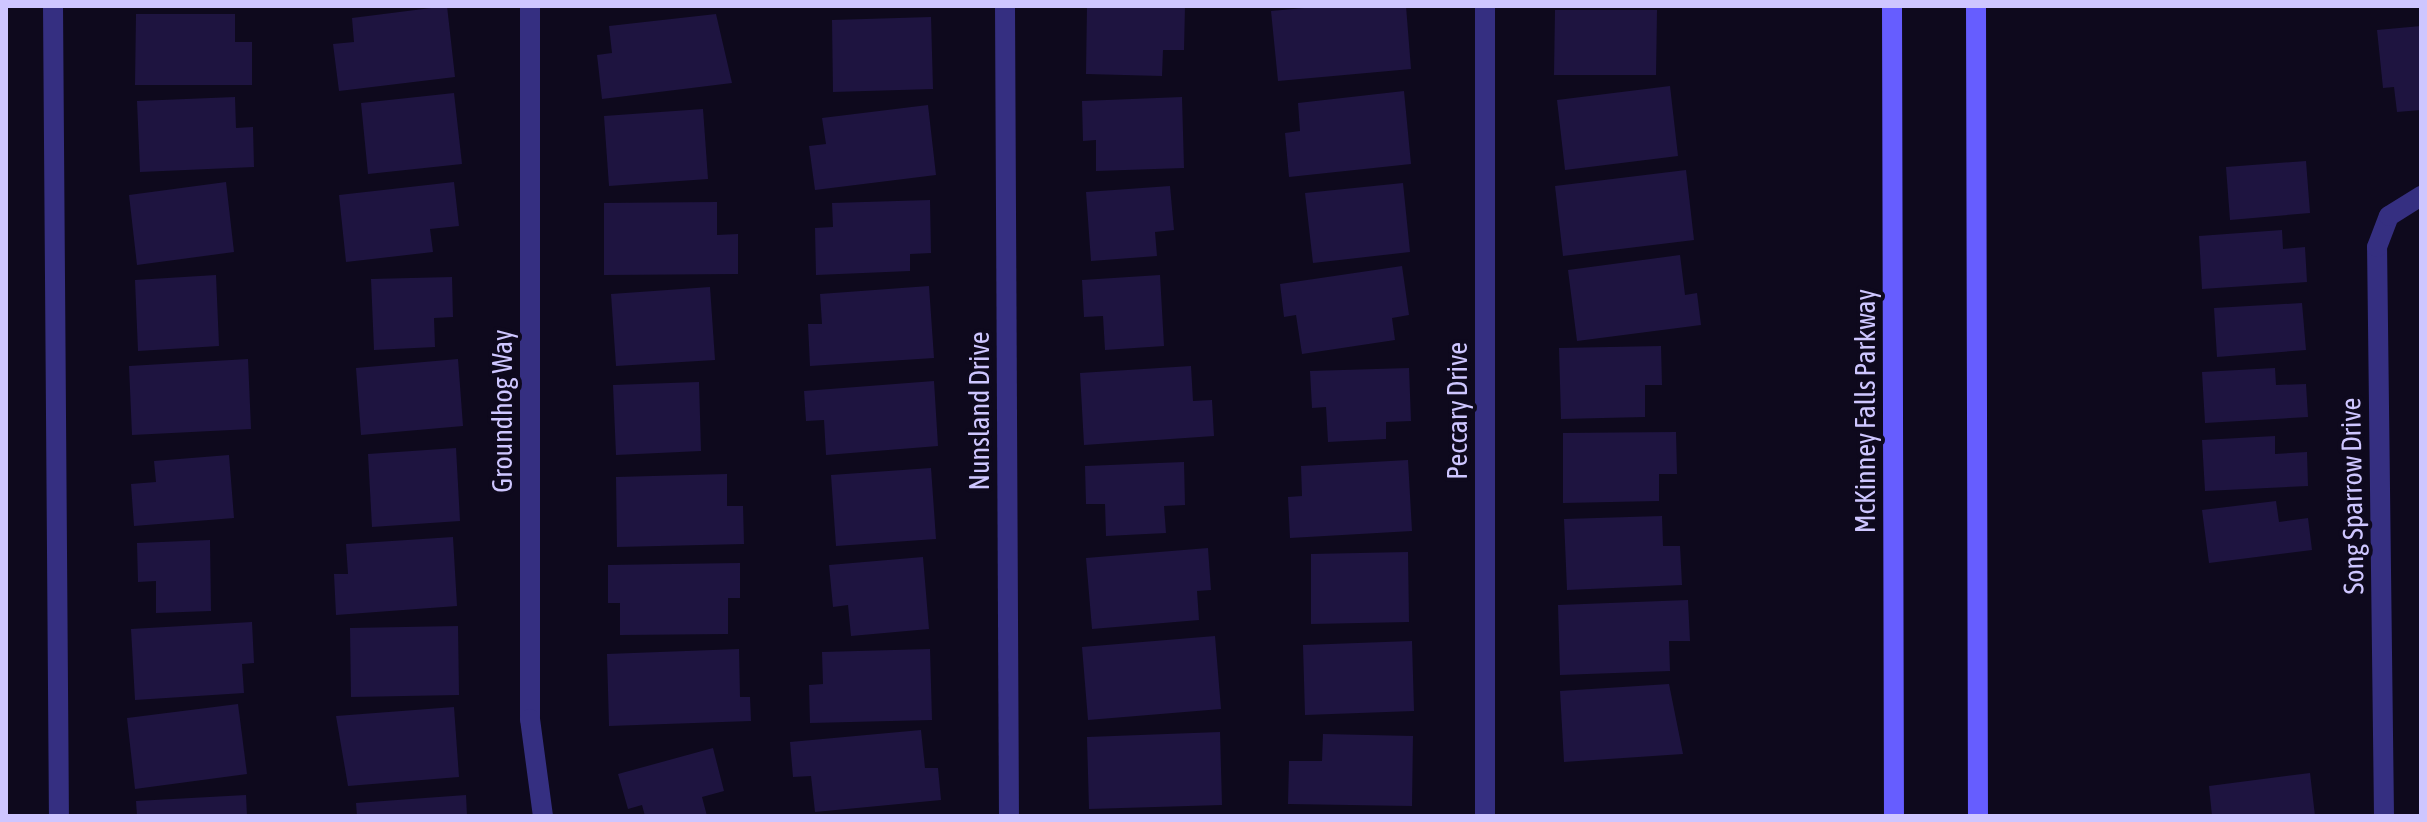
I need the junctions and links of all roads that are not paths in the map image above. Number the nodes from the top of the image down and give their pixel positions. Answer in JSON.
{"nodes":[{"id":1,"x":53,"y":6,"type":"edge"},
{"id":2,"x":530,"y":6,"type":"edge"},
{"id":3,"x":1005,"y":6,"type":"edge"},
{"id":4,"x":1485,"y":6,"type":"edge"},
{"id":5,"x":1892,"y":6,"type":"edge"},
{"id":6,"x":1976,"y":6,"type":"edge"},
{"id":7,"x":2421,"y":196,"type":"edge"},
{"id":8,"x":59,"y":816,"type":"edge"},
{"id":9,"x":543,"y":816,"type":"edge"},
{"id":10,"x":1009,"y":816,"type":"edge"},
{"id":11,"x":1485,"y":816,"type":"edge"},
{"id":12,"x":1894,"y":816,"type":"edge"},
{"id":13,"x":1978,"y":816,"type":"edge"},
{"id":14,"x":2384,"y":816,"type":"edge"}],
"edges":[{"from":1,"to":8,"type":"street"},
{"from":2,"to":9,"type":"street","name":"Groundhog Way"},
{"from":3,"to":10,"type":"street","name":"Nunsland Drive"},
{"from":4,"to":11,"type":"street","name":"Peccary Drive"},
{"from":5,"to":12,"type":"main road","name":"McKinney Falls Parkway"},
{"from":6,"to":13,"type":"main road"},
{"from":7,"to":14,"type":"street","name":"Song Sparrow Drive"}]}
